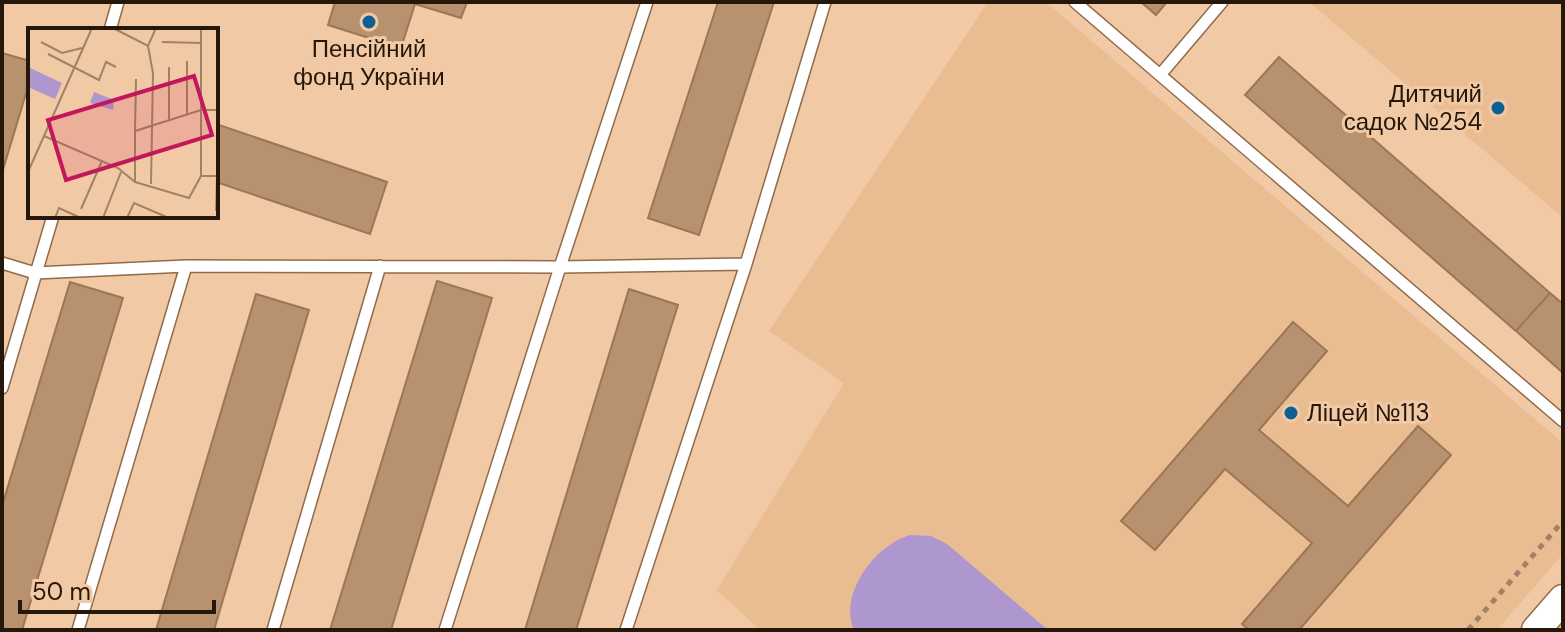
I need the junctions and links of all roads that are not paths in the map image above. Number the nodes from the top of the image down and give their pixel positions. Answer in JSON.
{"nodes":[{"id":1,"x":118,"y":2,"type":"edge"},
{"id":2,"x":647,"y":2,"type":"edge"},
{"id":3,"x":825,"y":2,"type":"edge"},
{"id":4,"x":1075,"y":2,"type":"edge"},
{"id":5,"x":1222,"y":2,"type":"edge"},
{"id":6,"x":111,"y":28,"type":"edge"},
{"id":7,"x":1160,"y":75,"type":"junction"},
{"id":8,"x":52,"y":218,"type":"edge"},
{"id":9,"x":2,"y":263,"type":"edge"},
{"id":10,"x":746,"y":264,"type":"junction"},
{"id":11,"x":186,"y":266,"type":"junction"},
{"id":12,"x":380,"y":266,"type":"junction"},
{"id":13,"x":560,"y":267,"type":"junction"},
{"id":14,"x":35,"y":273,"type":"junction"},
{"id":15,"x":2,"y":388,"type":"edge"},
{"id":16,"x":1563,"y":421,"type":"edge"},
{"id":17,"x":1563,"y":599,"type":"edge"},
{"id":18,"x":78,"y":630,"type":"edge"},
{"id":19,"x":273,"y":630,"type":"edge"},
{"id":20,"x":445,"y":630,"type":"edge"},
{"id":21,"x":626,"y":630,"type":"edge"},
{"id":22,"x":1536,"y":630,"type":"edge"}],
"edges":[{"from":1,"to":6,"type":"lane"},
{"from":2,"to":13,"type":"lane"},
{"from":3,"to":10,"type":"lane"},
{"from":4,"to":7,"type":"lane"},
{"from":5,"to":7,"type":"lane"},
{"from":7,"to":16,"type":"lane"},
{"from":8,"to":14,"type":"lane"},
{"from":9,"to":14,"type":"lane"},
{"from":10,"to":13,"type":"lane"},
{"from":10,"to":21,"type":"lane"},
{"from":11,"to":12,"type":"lane"},
{"from":11,"to":14,"type":"lane"},
{"from":11,"to":18,"type":"lane"},
{"from":12,"to":13,"type":"lane"},
{"from":12,"to":19,"type":"lane"},
{"from":13,"to":20,"type":"lane"},
{"from":14,"to":15,"type":"lane"},
{"from":17,"to":22,"type":"street"}]}
